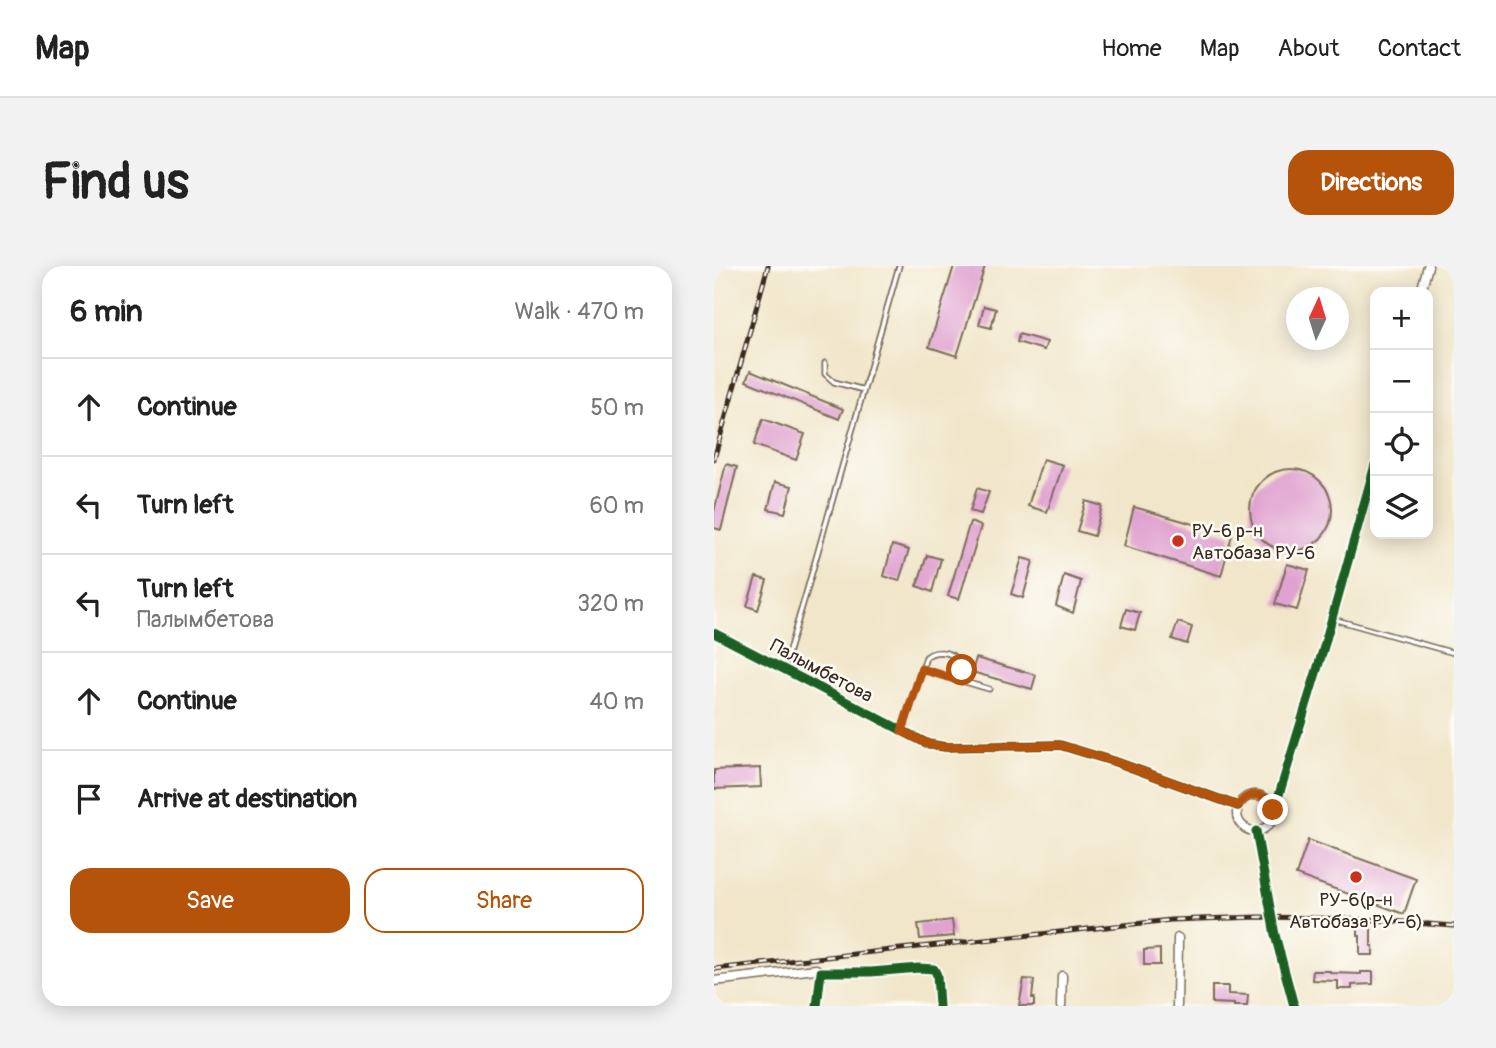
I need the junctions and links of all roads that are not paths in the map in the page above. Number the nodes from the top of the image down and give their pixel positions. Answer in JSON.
{"nodes":[{"id":1,"x":899,"y":266,"type":"edge"},
{"id":2,"x":1428,"y":266,"type":"edge"},
{"id":3,"x":1422,"y":287,"type":"edge"},
{"id":4,"x":825,"y":363,"type":"dead end"},
{"id":5,"x":864,"y":390,"type":"junction"},
{"id":6,"x":1372,"y":476,"type":"edge"},
{"id":7,"x":1331,"y":619,"type":"junction"},
{"id":8,"x":714,"y":633,"type":"edge"},
{"id":9,"x":1454,"y":653,"type":"edge"},
{"id":10,"x":783,"y":669,"type":"junction"},
{"id":11,"x":922,"y":669,"type":"junction"},
{"id":12,"x":961,"y":681,"type":"junction"},
{"id":13,"x":989,"y":689,"type":"dead end"},
{"id":14,"x":902,"y":731,"type":"junction"},
{"id":15,"x":1271,"y":805,"type":"junction"},
{"id":16,"x":1238,"y":806,"type":"junction"},
{"id":17,"x":1256,"y":831,"type":"junction"},
{"id":18,"x":1178,"y":938,"type":"dead end"},
{"id":19,"x":821,"y":972,"type":"junction"},
{"id":20,"x":1062,"y":976,"type":"dead end"},
{"id":21,"x":714,"y":981,"type":"edge"},
{"id":22,"x":817,"y":1006,"type":"edge"},
{"id":23,"x":939,"y":1006,"type":"edge"},
{"id":24,"x":1061,"y":1006,"type":"edge"},
{"id":25,"x":1177,"y":1006,"type":"edge"},
{"id":26,"x":1294,"y":1006,"type":"edge"}],
"edges":[{"from":1,"to":5,"type":"lane"},
{"from":2,"to":3,"type":"street"},
{"from":4,"to":5,"type":"lane"},
{"from":5,"to":10,"type":"lane"},
{"from":6,"to":7,"type":"street"},
{"from":7,"to":9,"type":"lane"},
{"from":7,"to":15,"type":"street"},
{"from":8,"to":10,"type":"street","name":"Палымбетова"},
{"from":10,"to":14,"type":"street","name":"Палымбетова"},
{"from":11,"to":12,"type":"lane"},
{"from":11,"to":12,"type":"lane"},
{"from":11,"to":14,"type":"lane"},
{"from":12,"to":13,"type":"lane"},
{"from":14,"to":16,"type":"street","name":"Палымбетова"},
{"from":15,"to":16,"type":"street"},
{"from":15,"to":17,"type":"street"},
{"from":16,"to":17,"type":"street"},
{"from":17,"to":26,"type":"street"},
{"from":18,"to":25,"type":"street"},
{"from":19,"to":21,"type":"street"},
{"from":19,"to":22,"type":"street"},
{"from":19,"to":23,"type":"street"},
{"from":20,"to":24,"type":"street"}]}
